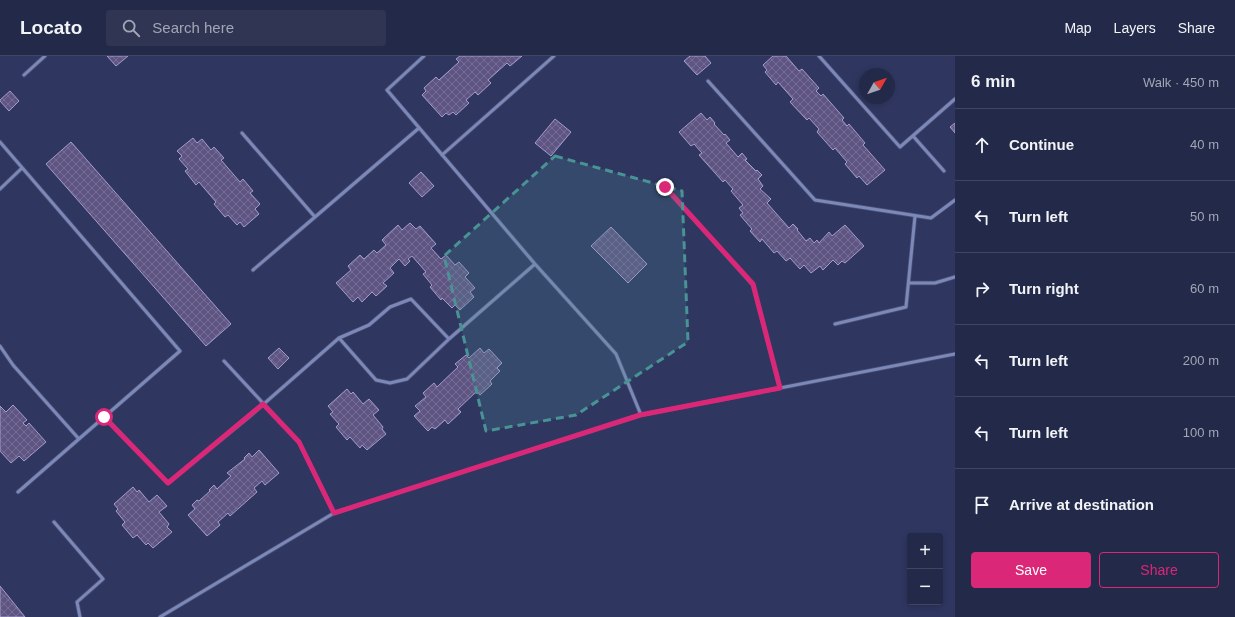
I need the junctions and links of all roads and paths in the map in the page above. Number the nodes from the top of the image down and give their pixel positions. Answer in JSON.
{"nodes":[{"id":1,"x":45,"y":56,"type":"edge"},
{"id":2,"x":424,"y":56,"type":"edge"},
{"id":3,"x":554,"y":56,"type":"edge"},
{"id":4,"x":819,"y":56,"type":"edge"},
{"id":5,"x":24,"y":75,"type":"dead end"},
{"id":6,"x":708,"y":81,"type":"dead end"},
{"id":7,"x":955,"y":99,"type":"edge"},
{"id":8,"x":419,"y":128,"type":"junction"},
{"id":9,"x":242,"y":132,"type":"dead end"},
{"id":10,"x":913,"y":136,"type":"junction"},
{"id":11,"x":0,"y":142,"type":"edge"},
{"id":12,"x":442,"y":155,"type":"junction"},
{"id":13,"x":22,"y":168,"type":"junction"},
{"id":14,"x":944,"y":171,"type":"dead end"},
{"id":15,"x":665,"y":187,"type":"dead end"},
{"id":16,"x":0,"y":189,"type":"edge"},
{"id":17,"x":955,"y":200,"type":"edge"},
{"id":18,"x":915,"y":216,"type":"junction"},
{"id":19,"x":316,"y":217,"type":"junction"},
{"id":20,"x":535,"y":264,"type":"junction"},
{"id":21,"x":253,"y":270,"type":"dead end"},
{"id":22,"x":955,"y":277,"type":"edge"},
{"id":23,"x":909,"y":283,"type":"junction"},
{"id":24,"x":835,"y":324,"type":"dead end"},
{"id":25,"x":339,"y":338,"type":"junction"},
{"id":26,"x":449,"y":339,"type":"junction"},
{"id":27,"x":0,"y":346,"type":"edge"},
{"id":28,"x":955,"y":354,"type":"edge"},
{"id":29,"x":224,"y":361,"type":"dead end"},
{"id":30,"x":780,"y":388,"type":"junction"},
{"id":31,"x":263,"y":404,"type":"junction"},
{"id":32,"x":640,"y":415,"type":"junction"},
{"id":33,"x":104,"y":417,"type":"junction"},
{"id":34,"x":79,"y":439,"type":"junction"},
{"id":35,"x":18,"y":492,"type":"dead end"},
{"id":36,"x":334,"y":513,"type":"junction"},
{"id":37,"x":54,"y":522,"type":"dead end"},
{"id":38,"x":80,"y":617,"type":"edge"},
{"id":39,"x":160,"y":617,"type":"edge"}],
"edges":[{"from":1,"to":5,"type":"lane"},
{"from":2,"to":8,"type":"lane"},
{"from":3,"to":12,"type":"lane"},
{"from":4,"to":10,"type":"lane"},
{"from":6,"to":18,"type":"lane"},
{"from":7,"to":10,"type":"lane"},
{"from":8,"to":12,"type":"lane"},
{"from":8,"to":19,"type":"lane"},
{"from":9,"to":19,"type":"lane"},
{"from":10,"to":14,"type":"lane"},
{"from":11,"to":13,"type":"lane"},
{"from":12,"to":20,"type":"lane"},
{"from":13,"to":16,"type":"lane"},
{"from":13,"to":33,"type":"lane"},
{"from":15,"to":30,"type":"lane"},
{"from":17,"to":18,"type":"lane"},
{"from":18,"to":23,"type":"lane"},
{"from":19,"to":21,"type":"lane"},
{"from":20,"to":26,"type":"lane"},
{"from":20,"to":32,"type":"lane"},
{"from":22,"to":23,"type":"lane"},
{"from":23,"to":24,"type":"lane"},
{"from":25,"to":26,"type":"lane"},
{"from":25,"to":26,"type":"lane"},
{"from":25,"to":31,"type":"lane"},
{"from":27,"to":34,"type":"lane"},
{"from":28,"to":30,"type":"lane"},
{"from":29,"to":31,"type":"lane"},
{"from":30,"to":32,"type":"lane"},
{"from":31,"to":33,"type":"lane"},
{"from":31,"to":36,"type":"lane"},
{"from":32,"to":36,"type":"lane"},
{"from":33,"to":34,"type":"lane"},
{"from":34,"to":35,"type":"lane"},
{"from":36,"to":39,"type":"lane"},
{"from":37,"to":38,"type":"lane"}]}
